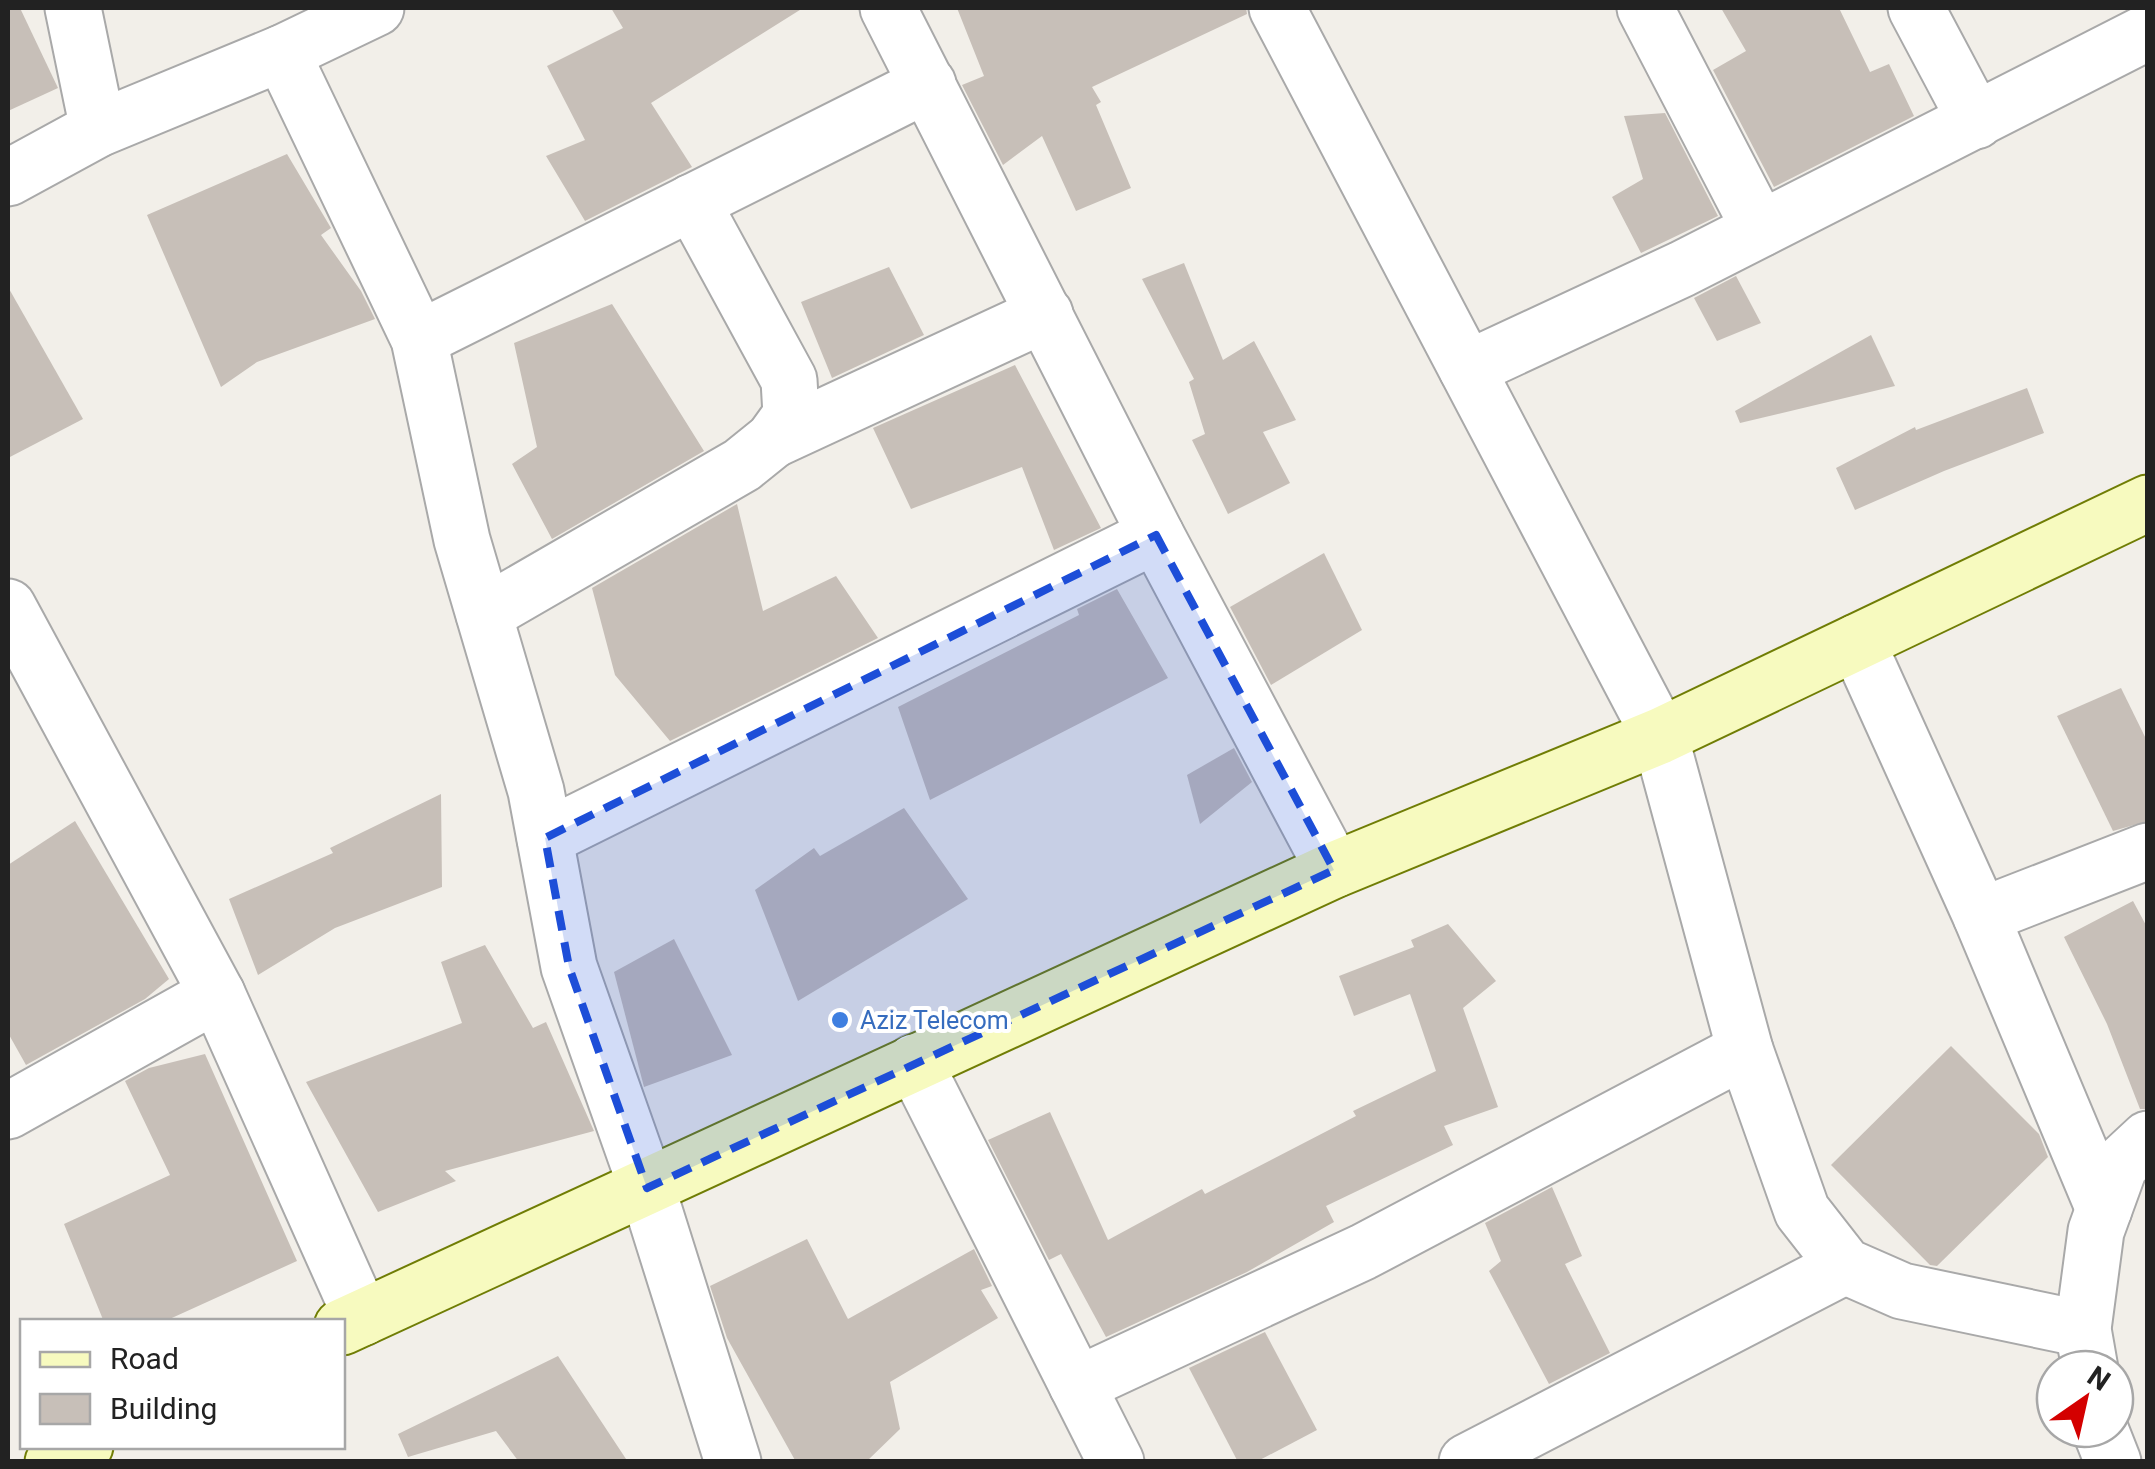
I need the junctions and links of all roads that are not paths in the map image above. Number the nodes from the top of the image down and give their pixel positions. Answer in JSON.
{"nodes":[{"id":1,"x":73,"y":8,"type":"edge"},
{"id":2,"x":376,"y":8,"type":"edge"},
{"id":3,"x":888,"y":8,"type":"edge"},
{"id":4,"x":1277,"y":8,"type":"edge"},
{"id":5,"x":1644,"y":8,"type":"edge"},
{"id":6,"x":1916,"y":8,"type":"edge"},
{"id":7,"x":2148,"y":32,"type":"edge"},
{"id":8,"x":282,"y":53,"type":"junction"},
{"id":9,"x":928,"y":84,"type":"junction"},
{"id":10,"x":1976,"y":121,"type":"junction"},
{"id":11,"x":98,"y":128,"type":"junction"},
{"id":12,"x":8,"y":178,"type":"edge"},
{"id":13,"x":692,"y":202,"type":"junction"},
{"id":14,"x":1760,"y":229,"type":"junction"},
{"id":15,"x":1045,"y":314,"type":"junction"},
{"id":16,"x":420,"y":339,"type":"junction"},
{"id":17,"x":1467,"y":369,"type":"junction"},
{"id":18,"x":773,"y":440,"type":"junction"},
{"id":19,"x":2148,"y":503,"type":"edge"},
{"id":20,"x":1156,"y":536,"type":"junction"},
{"id":21,"x":8,"y":608,"type":"edge"},
{"id":22,"x":484,"y":614,"type":"junction"},
{"id":23,"x":1856,"y":642,"type":"junction"},
{"id":24,"x":1660,"y":736,"type":"junction"},
{"id":25,"x":545,"y":838,"type":"junction"},
{"id":26,"x":2148,"y":851,"type":"edge"},
{"id":27,"x":1334,"y":870,"type":"junction"},
{"id":28,"x":1982,"y":916,"type":"junction"},
{"id":29,"x":217,"y":994,"type":"junction"},
{"id":30,"x":1746,"y":1050,"type":"junction"},
{"id":31,"x":914,"y":1062,"type":"junction"},
{"id":32,"x":8,"y":1110,"type":"edge"},
{"id":33,"x":2148,"y":1139,"type":"edge"},
{"id":34,"x":647,"y":1188,"type":"junction"},
{"id":35,"x":2104,"y":1209,"type":"junction"},
{"id":36,"x":1846,"y":1266,"type":"junction"},
{"id":37,"x":352,"y":1323,"type":"edge"},
{"id":38,"x":2086,"y":1349,"type":"edge"},
{"id":39,"x":1076,"y":1385,"type":"junction"},
{"id":40,"x":80,"y":1449,"type":"edge"},
{"id":41,"x":53,"y":1462,"type":"edge"},
{"id":42,"x":733,"y":1462,"type":"edge"},
{"id":43,"x":1116,"y":1462,"type":"edge"},
{"id":44,"x":1466,"y":1462,"type":"edge"}],
"edges":[{"from":1,"to":11,"type":"street"},
{"from":2,"to":8,"type":"street"},
{"from":3,"to":9,"type":"street"},
{"from":4,"to":17,"type":"street"},
{"from":5,"to":14,"type":"street"},
{"from":6,"to":10,"type":"street"},
{"from":7,"to":10,"type":"street"},
{"from":8,"to":11,"type":"street"},
{"from":8,"to":16,"type":"street"},
{"from":9,"to":13,"type":"street"},
{"from":9,"to":15,"type":"street"},
{"from":10,"to":14,"type":"street"},
{"from":11,"to":12,"type":"street"},
{"from":13,"to":16,"type":"street"},
{"from":13,"to":18,"type":"street"},
{"from":14,"to":17,"type":"street"},
{"from":15,"to":18,"type":"street"},
{"from":15,"to":20,"type":"street"},
{"from":16,"to":22,"type":"street"},
{"from":17,"to":24,"type":"street"},
{"from":18,"to":22,"type":"street"},
{"from":19,"to":23,"type":"main road"},
{"from":20,"to":25,"type":"street"},
{"from":20,"to":27,"type":"street"},
{"from":21,"to":29,"type":"street"},
{"from":22,"to":25,"type":"street"},
{"from":23,"to":24,"type":"main road"},
{"from":23,"to":28,"type":"street"},
{"from":24,"to":27,"type":"main road"},
{"from":24,"to":30,"type":"street"},
{"from":25,"to":34,"type":"street"},
{"from":26,"to":28,"type":"street"},
{"from":27,"to":31,"type":"main road"},
{"from":28,"to":35,"type":"street"},
{"from":29,"to":32,"type":"street"},
{"from":29,"to":37,"type":"street"},
{"from":30,"to":36,"type":"street"},
{"from":30,"to":39,"type":"street"},
{"from":31,"to":34,"type":"main road"},
{"from":31,"to":39,"type":"street"},
{"from":33,"to":35,"type":"street"},
{"from":34,"to":37,"type":"main road"},
{"from":34,"to":42,"type":"street"},
{"from":35,"to":38,"type":"street"},
{"from":36,"to":38,"type":"street"},
{"from":36,"to":44,"type":"street"},
{"from":39,"to":43,"type":"street"},
{"from":40,"to":41,"type":"main road"}]}
